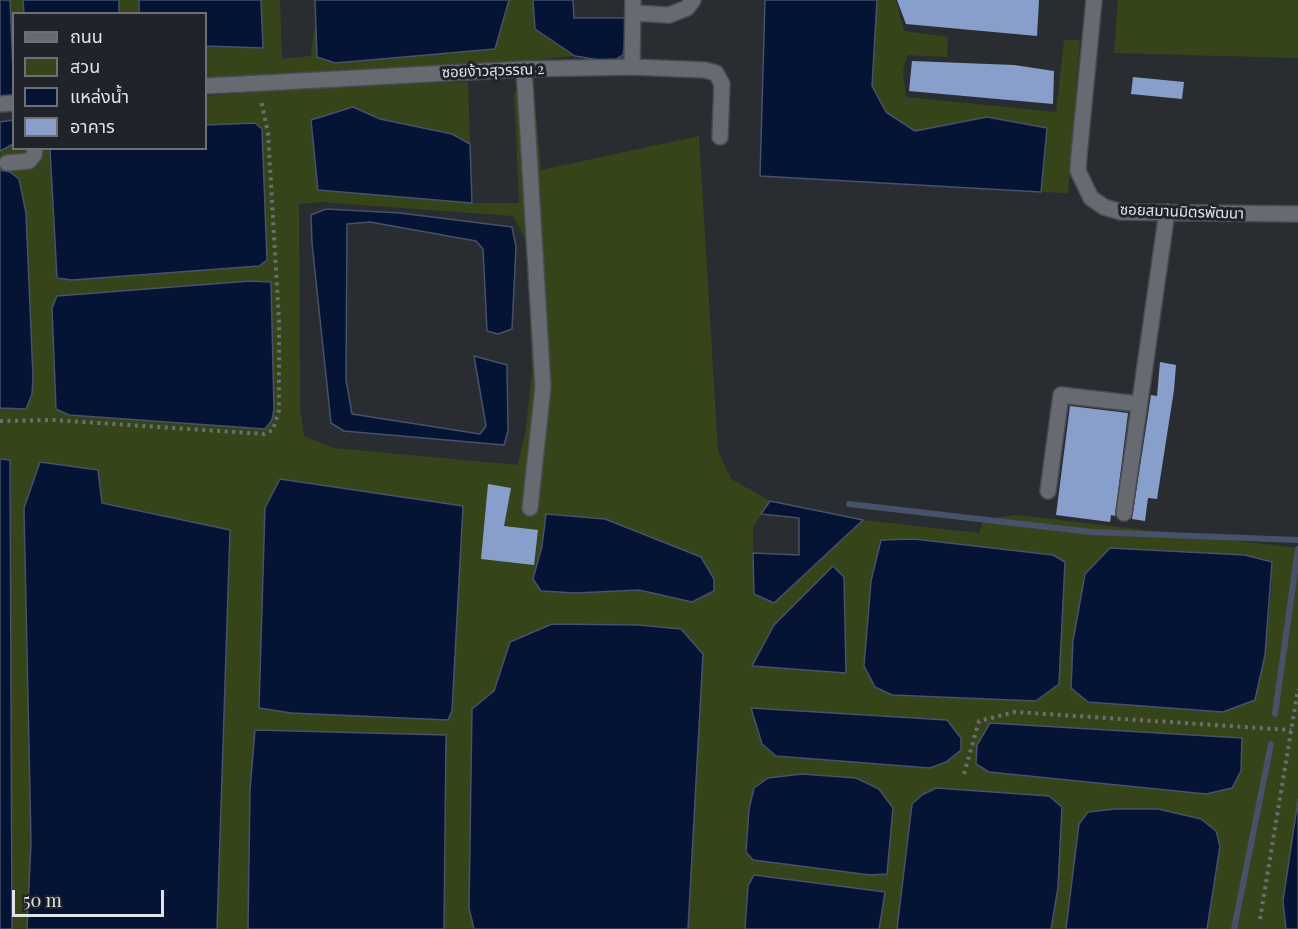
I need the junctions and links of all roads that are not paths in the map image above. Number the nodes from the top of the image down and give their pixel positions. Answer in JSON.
{"nodes":[{"id":1,"x":693,"y":0,"type":"edge"},
{"id":2,"x":1094,"y":0,"type":"edge"},
{"id":3,"x":633,"y":6,"type":"edge"},
{"id":4,"x":632,"y":67,"type":"junction"},
{"id":5,"x":524,"y":69,"type":"junction"},
{"id":6,"x":207,"y":86,"type":"edge"},
{"id":7,"x":720,"y":137,"type":"dead end"},
{"id":8,"x":34,"y":150,"type":"edge"},
{"id":9,"x":7,"y":163,"type":"dead end"},
{"id":10,"x":1167,"y":212,"type":"junction"},
{"id":11,"x":1298,"y":214,"type":"edge"},
{"id":12,"x":1139,"y":404,"type":"junction"},
{"id":13,"x":1048,"y":491,"type":"dead end"},
{"id":14,"x":530,"y":508,"type":"dead end"},
{"id":15,"x":1124,"y":513,"type":"dead end"}],
"edges":[{"from":1,"to":3,"type":"street"},
{"from":2,"to":10,"type":"street","name":"ซอยสมานมิตรพัฒนา"},
{"from":3,"to":4,"type":"street"},
{"from":4,"to":5,"type":"street","name":"ซอยง้าวสุวรรณ 2"},
{"from":4,"to":7,"type":"street","name":"ซอยง้าวสุวรรณ 2"},
{"from":5,"to":6,"type":"street","name":"ซอยง้าวสุวรรณ 2"},
{"from":5,"to":14,"type":"street"},
{"from":8,"to":9,"type":"street"},
{"from":10,"to":11,"type":"street","name":"ซอยสมานมิตรพัฒนา"},
{"from":10,"to":12,"type":"street"},
{"from":12,"to":13,"type":"street"},
{"from":12,"to":15,"type":"street"}]}
